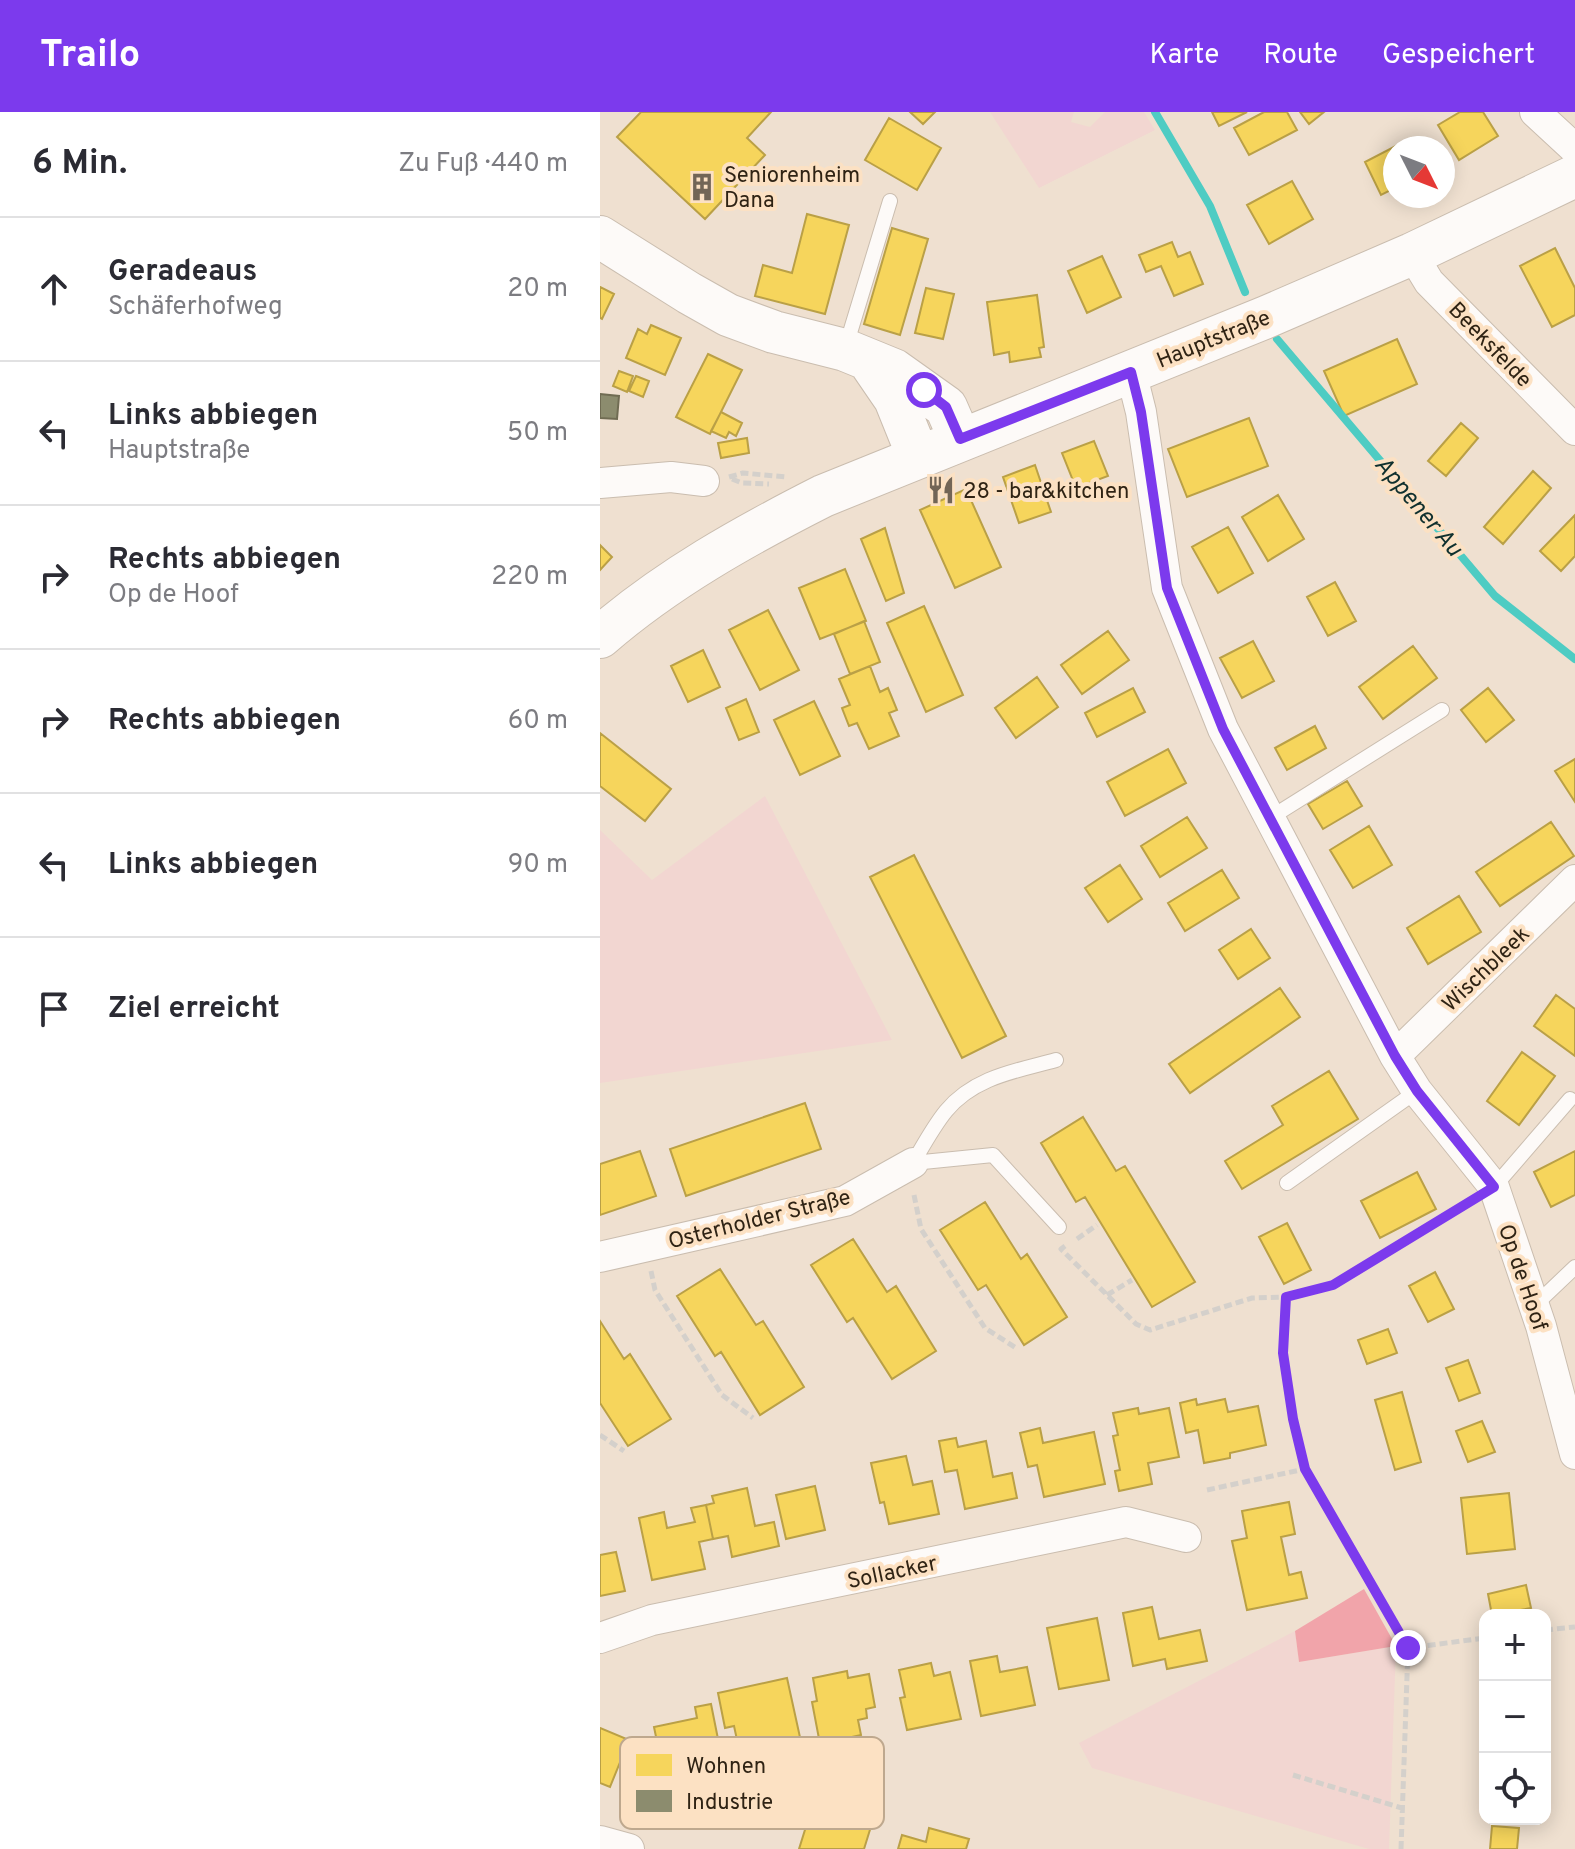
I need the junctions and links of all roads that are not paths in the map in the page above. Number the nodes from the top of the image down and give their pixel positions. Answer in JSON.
{"nodes":[{"id":1,"x":1535,"y":112,"type":"edge"},
{"id":2,"x":1575,"y":149,"type":"edge"},
{"id":3,"x":1575,"y":176,"type":"edge"},
{"id":4,"x":890,"y":201,"type":"dead end"},
{"id":5,"x":600,"y":237,"type":"edge"},
{"id":6,"x":1412,"y":254,"type":"junction"},
{"id":7,"x":857,"y":355,"type":"junction"},
{"id":8,"x":1131,"y":372,"type":"junction"},
{"id":9,"x":1575,"y":430,"type":"edge"},
{"id":10,"x":960,"y":439,"type":"junction"},
{"id":11,"x":918,"y":456,"type":"junction"},
{"id":12,"x":716,"y":479,"type":"road end"},
{"id":13,"x":600,"y":483,"type":"edge"},
{"id":14,"x":600,"y":637,"type":"edge"},
{"id":15,"x":1442,"y":710,"type":"dead end"},
{"id":16,"x":1270,"y":818,"type":"junction"},
{"id":17,"x":1575,"y":880,"type":"edge"},
{"id":18,"x":1395,"y":1056,"type":"junction"},
{"id":19,"x":1056,"y":1060,"type":"dead end"},
{"id":20,"x":1417,"y":1091,"type":"junction"},
{"id":21,"x":1570,"y":1099,"type":"dead end"},
{"id":22,"x":913,"y":1163,"type":"junction"},
{"id":23,"x":1287,"y":1183,"type":"dead end"},
{"id":24,"x":1494,"y":1187,"type":"junction"},
{"id":25,"x":1059,"y":1227,"type":"dead end"},
{"id":26,"x":600,"y":1257,"type":"edge"},
{"id":27,"x":1575,"y":1267,"type":"edge"},
{"id":28,"x":1533,"y":1307,"type":"junction"},
{"id":29,"x":1575,"y":1454,"type":"edge"},
{"id":30,"x":1186,"y":1537,"type":"dead end"},
{"id":31,"x":600,"y":1638,"type":"edge"},
{"id":32,"x":600,"y":1841,"type":"edge"},
{"id":33,"x":629,"y":1849,"type":"edge"}],
"edges":[{"from":1,"to":2,"type":"street"},
{"from":3,"to":6,"type":"main road","name":"Hauptstraße"},
{"from":4,"to":7,"type":"lane"},
{"from":5,"to":7,"type":"main road"},
{"from":6,"to":8,"type":"main road","name":"Hauptstraße"},
{"from":6,"to":9,"type":"street","name":"Beeksfelde"},
{"from":7,"to":10,"type":"main road"},
{"from":7,"to":11,"type":"main road"},
{"from":8,"to":10,"type":"main road","name":"Hauptstraße"},
{"from":8,"to":16,"type":"street","name":"Op de Hoof"},
{"from":10,"to":11,"type":"main road","name":"Hauptstraße"},
{"from":11,"to":14,"type":"main road","name":"Hauptstraße"},
{"from":12,"to":13,"type":"street"},
{"from":15,"to":16,"type":"lane"},
{"from":16,"to":18,"type":"street","name":"Op de Hoof"},
{"from":17,"to":18,"type":"street","name":"Wischbleek"},
{"from":18,"to":20,"type":"street","name":"Op de Hoof"},
{"from":19,"to":22,"type":"lane"},
{"from":20,"to":23,"type":"lane"},
{"from":20,"to":24,"type":"street","name":"Op de Hoof"},
{"from":21,"to":24,"type":"lane"},
{"from":22,"to":25,"type":"lane"},
{"from":22,"to":26,"type":"street","name":"Osterholder Straße"},
{"from":24,"to":28,"type":"street","name":"Op de Hoof"},
{"from":27,"to":28,"type":"lane"},
{"from":28,"to":29,"type":"street","name":"Op de Hoof"},
{"from":30,"to":31,"type":"street","name":"Sollacker"},
{"from":32,"to":33,"type":"street"}]}
